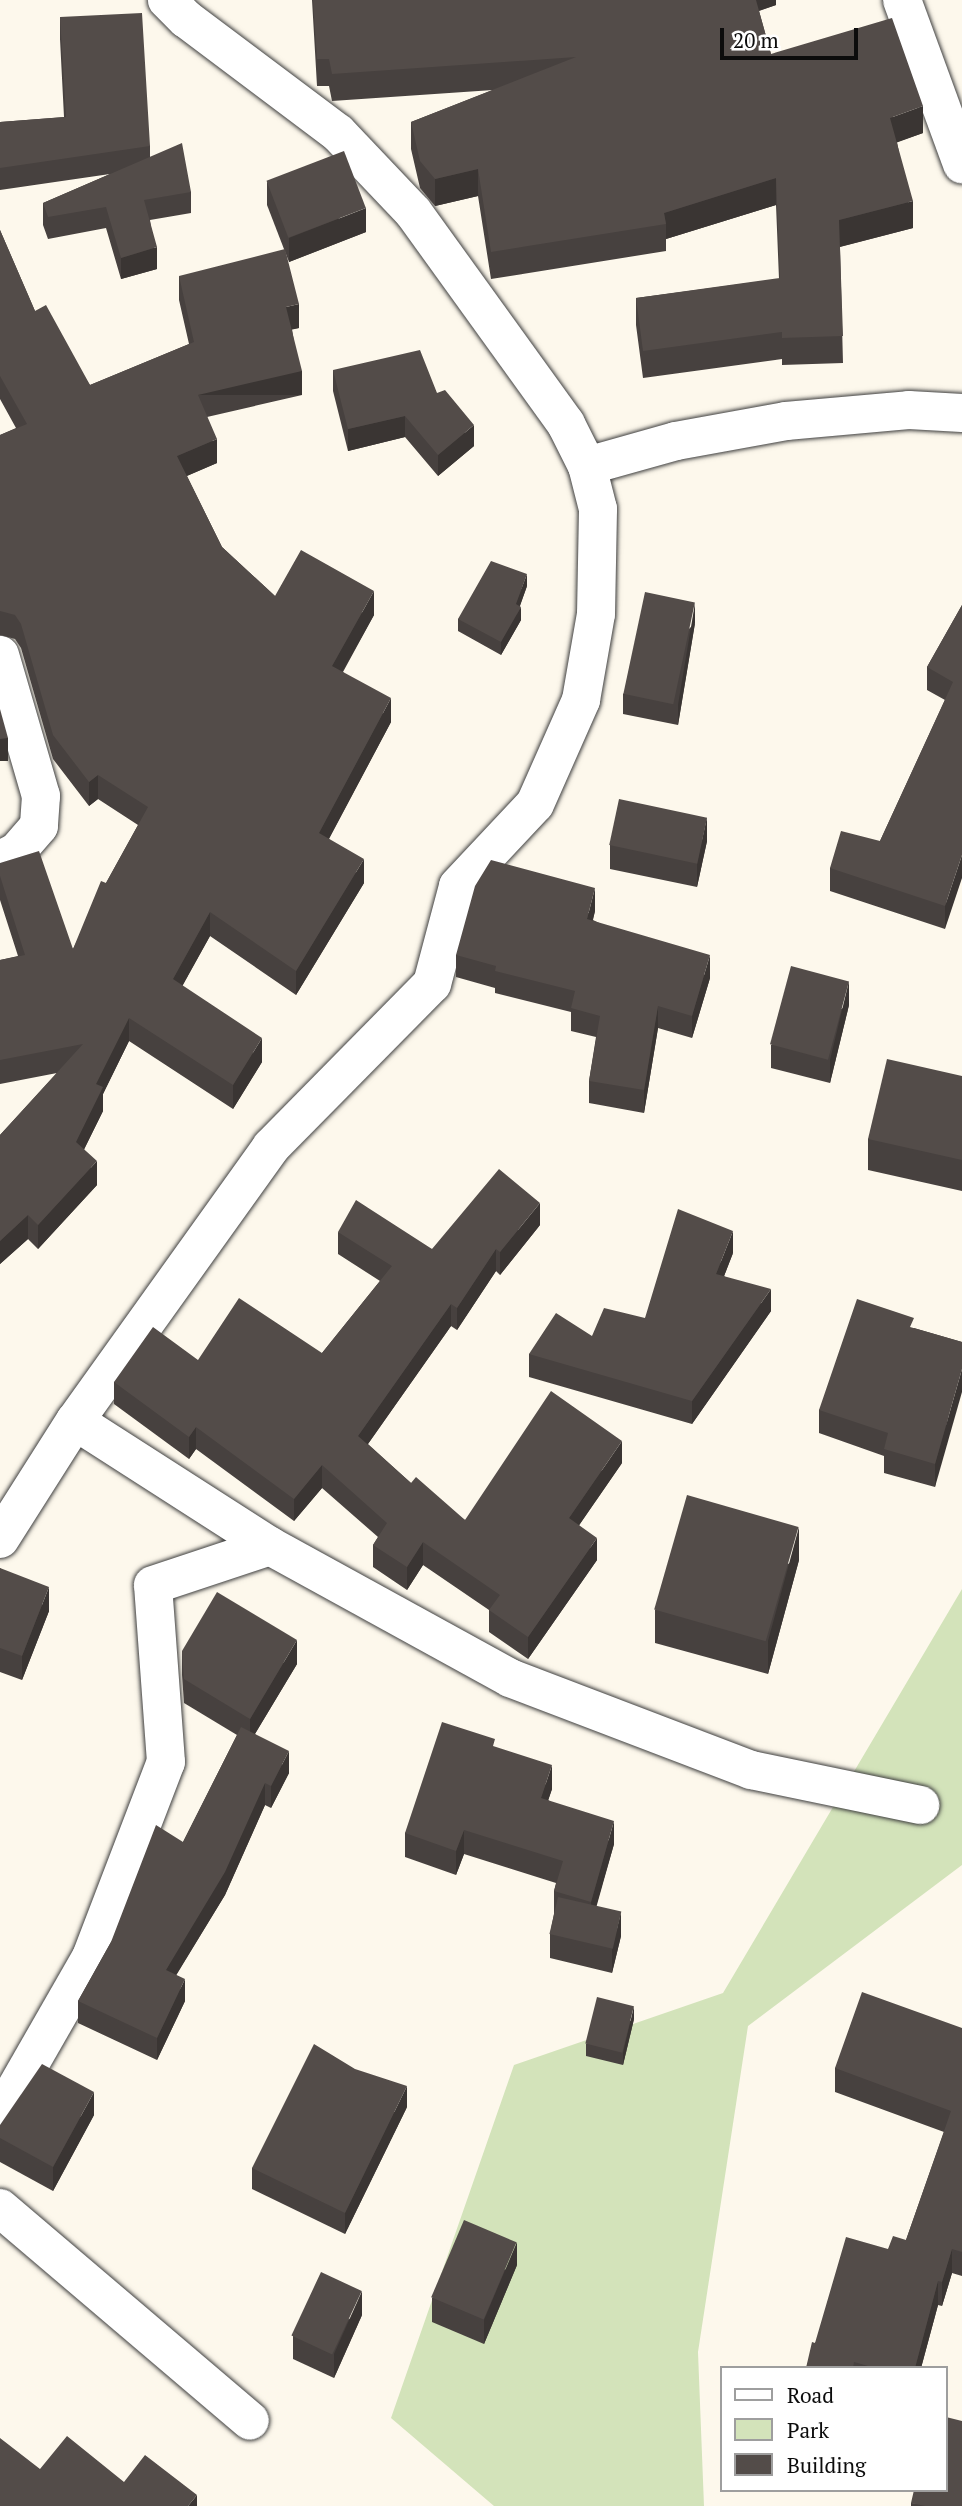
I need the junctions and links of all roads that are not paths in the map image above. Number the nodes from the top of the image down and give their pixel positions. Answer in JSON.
{"nodes":[{"id":1,"x":167,"y":0,"type":"edge"},
{"id":2,"x":902,"y":0,"type":"edge"},
{"id":3,"x":962,"y":164,"type":"edge"},
{"id":4,"x":962,"y":413,"type":"edge"},
{"id":5,"x":587,"y":466,"type":"junction"},
{"id":6,"x":0,"y":655,"type":"edge"},
{"id":7,"x":0,"y":860,"type":"edge"},
{"id":8,"x":75,"y":1421,"type":"junction"},
{"id":9,"x":0,"y":1539,"type":"edge"},
{"id":10,"x":270,"y":1546,"type":"junction"},
{"id":11,"x":920,"y":1805,"type":"dead end"},
{"id":12,"x":0,"y":2116,"type":"edge"},
{"id":13,"x":0,"y":2208,"type":"edge"},
{"id":14,"x":250,"y":2421,"type":"dead end"}],
"edges":[{"from":1,"to":5,"type":"street"},
{"from":2,"to":3,"type":"street"},
{"from":4,"to":5,"type":"street"},
{"from":5,"to":8,"type":"street"},
{"from":6,"to":7,"type":"street"},
{"from":8,"to":9,"type":"street"},
{"from":8,"to":10,"type":"street"},
{"from":10,"to":11,"type":"street"},
{"from":10,"to":12,"type":"street"},
{"from":13,"to":14,"type":"street"}]}
